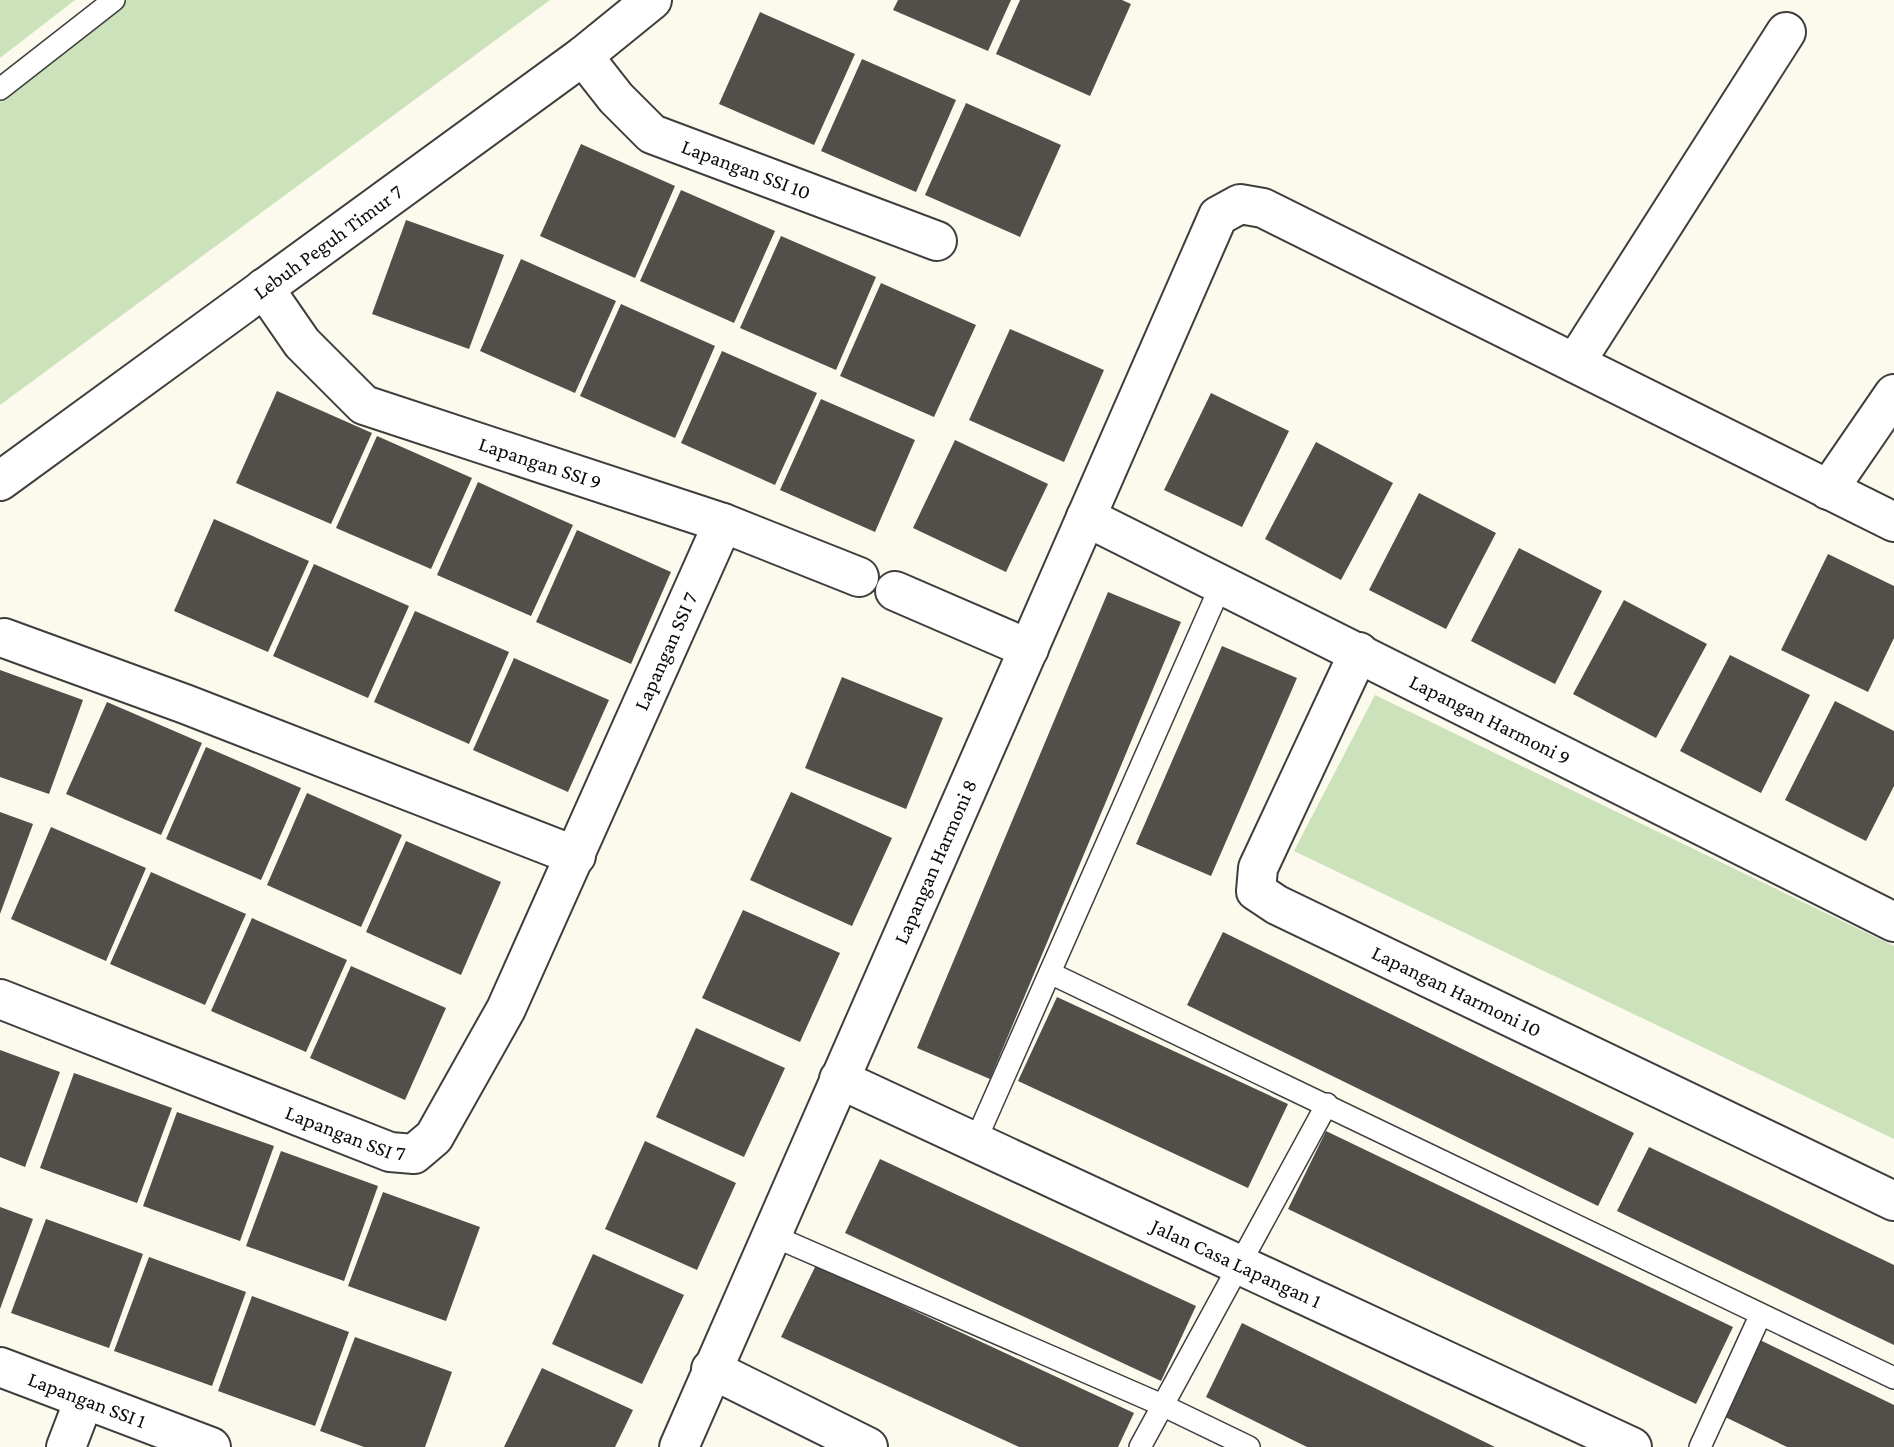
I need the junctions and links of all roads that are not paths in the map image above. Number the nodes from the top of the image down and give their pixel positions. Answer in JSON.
{"nodes":[{"id":1,"x":114,"y":0,"type":"edge"},
{"id":2,"x":652,"y":0,"type":"edge"},
{"id":3,"x":1786,"y":32,"type":"dead end"},
{"id":4,"x":583,"y":56,"type":"junction"},
{"id":5,"x":0,"y":89,"type":"edge"},
{"id":6,"x":937,"y":241,"type":"dead end"},
{"id":7,"x":264,"y":288,"type":"junction"},
{"id":8,"x":1575,"y":363,"type":"junction"},
{"id":9,"x":1894,"y":394,"type":"edge"},
{"id":10,"x":0,"y":481,"type":"edge"},
{"id":11,"x":1828,"y":490,"type":"junction"},
{"id":12,"x":1086,"y":517,"type":"junction"},
{"id":13,"x":1894,"y":522,"type":"edge"},
{"id":14,"x":723,"y":523,"type":"junction"},
{"id":15,"x":859,"y":577,"type":"dead end"},
{"id":16,"x":1221,"y":584,"type":"junction"},
{"id":17,"x":895,"y":591,"type":"dead end"},
{"id":18,"x":4,"y":638,"type":"dead end"},
{"id":19,"x":1029,"y":649,"type":"junction"},
{"id":20,"x":1359,"y":652,"type":"junction"},
{"id":21,"x":576,"y":856,"type":"junction"},
{"id":22,"x":1894,"y":922,"type":"edge"},
{"id":23,"x":1051,"y":974,"type":"junction"},
{"id":24,"x":0,"y":999,"type":"edge"},
{"id":25,"x":839,"y":1079,"type":"junction"},
{"id":26,"x":1327,"y":1104,"type":"junction"},
{"id":27,"x":975,"y":1142,"type":"junction"},
{"id":28,"x":1894,"y":1201,"type":"edge"},
{"id":29,"x":771,"y":1235,"type":"junction"},
{"id":30,"x":1238,"y":1264,"type":"junction"},
{"id":31,"x":1760,"y":1316,"type":"junction"},
{"id":32,"x":0,"y":1367,"type":"edge"},
{"id":33,"x":712,"y":1370,"type":"junction"},
{"id":34,"x":1894,"y":1378,"type":"edge"},
{"id":35,"x":84,"y":1400,"type":"junction"},
{"id":36,"x":1162,"y":1405,"type":"junction"},
{"id":37,"x":66,"y":1447,"type":"edge"},
{"id":38,"x":211,"y":1447,"type":"edge"},
{"id":39,"x":679,"y":1447,"type":"edge"},
{"id":40,"x":868,"y":1447,"type":"edge"},
{"id":41,"x":1140,"y":1447,"type":"edge"},
{"id":42,"x":1249,"y":1447,"type":"edge"},
{"id":43,"x":1632,"y":1447,"type":"edge"},
{"id":44,"x":1700,"y":1447,"type":"edge"}],
"edges":[{"from":1,"to":5,"type":"lane"},
{"from":2,"to":4,"type":"street","name":"Lebuh Peguh Timur 7"},
{"from":3,"to":8,"type":"street"},
{"from":4,"to":6,"type":"street","name":"Lapangan SSI 10"},
{"from":4,"to":7,"type":"street","name":"Lebuh Peguh Timur 7"},
{"from":7,"to":10,"type":"street","name":"Lebuh Peguh Timur 7"},
{"from":7,"to":14,"type":"street","name":"Lapangan SSI 9"},
{"from":8,"to":11,"type":"street","name":"Lapangan Harmoni 8"},
{"from":8,"to":12,"type":"street","name":"Lapangan Harmoni 8"},
{"from":9,"to":11,"type":"street"},
{"from":11,"to":13,"type":"street","name":"Lapangan Harmoni 8"},
{"from":12,"to":16,"type":"street","name":"Lapangan Harmoni 9"},
{"from":12,"to":19,"type":"street","name":"Lapangan Harmoni 8"},
{"from":14,"to":15,"type":"street","name":"Lapangan SSI 9"},
{"from":14,"to":21,"type":"street","name":"Lapangan SSI 7"},
{"from":16,"to":20,"type":"street","name":"Lapangan Harmoni 9"},
{"from":16,"to":23,"type":"lane"},
{"from":17,"to":19,"type":"street"},
{"from":18,"to":21,"type":"street"},
{"from":19,"to":25,"type":"street","name":"Lapangan Harmoni 8"},
{"from":20,"to":22,"type":"street","name":"Lapangan Harmoni 9"},
{"from":20,"to":28,"type":"street","name":"Lapangan Harmoni 10"},
{"from":21,"to":24,"type":"street","name":"Lapangan SSI 7"},
{"from":23,"to":26,"type":"lane"},
{"from":23,"to":27,"type":"lane"},
{"from":25,"to":27,"type":"street","name":"Jalan Casa Lapangan 1"},
{"from":25,"to":29,"type":"street","name":"Lapangan Harmoni 8"},
{"from":26,"to":30,"type":"lane"},
{"from":26,"to":31,"type":"lane"},
{"from":27,"to":30,"type":"street","name":"Jalan Casa Lapangan 1"},
{"from":29,"to":33,"type":"street","name":"Lapangan Harmoni 8"},
{"from":29,"to":36,"type":"lane"},
{"from":30,"to":36,"type":"lane"},
{"from":30,"to":43,"type":"street","name":"Jalan Casa Lapangan 1"},
{"from":31,"to":34,"type":"lane"},
{"from":31,"to":44,"type":"lane"},
{"from":32,"to":35,"type":"street","name":"Lapangan SSI 1"},
{"from":33,"to":39,"type":"street","name":"Lapangan Harmoni 8"},
{"from":33,"to":40,"type":"street"},
{"from":35,"to":37,"type":"street"},
{"from":35,"to":38,"type":"street","name":"Lapangan SSI 1"},
{"from":36,"to":41,"type":"lane"},
{"from":36,"to":42,"type":"lane"}]}
